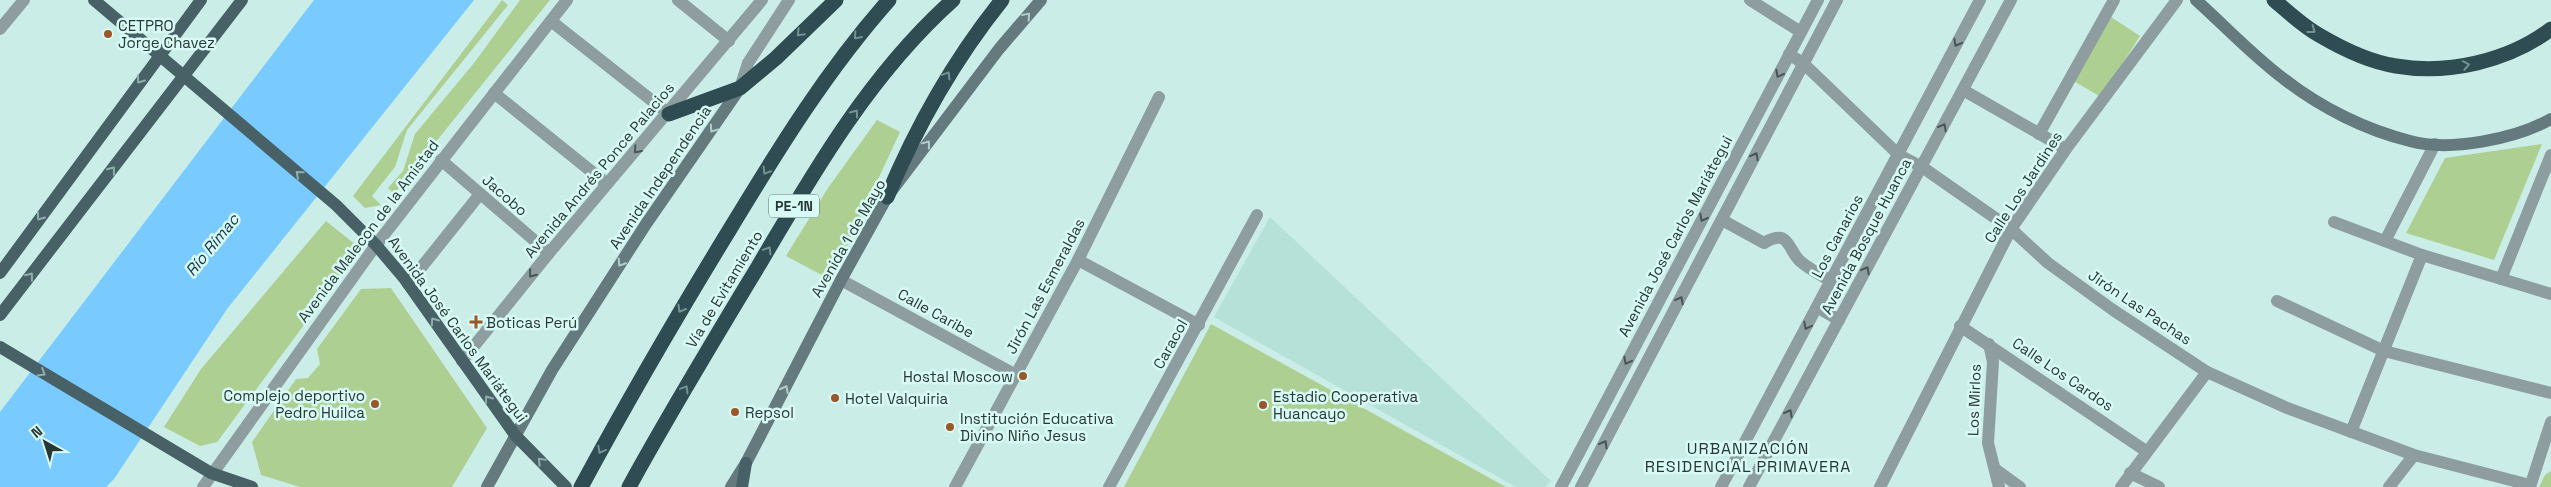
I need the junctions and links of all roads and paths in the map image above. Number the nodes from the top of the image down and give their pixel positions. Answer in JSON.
{"nodes":[{"id":1,"x":24,"y":0,"type":"edge"},
{"id":2,"x":94,"y":0,"type":"edge"},
{"id":3,"x":201,"y":0,"type":"edge"},
{"id":4,"x":242,"y":0,"type":"edge"},
{"id":5,"x":567,"y":0,"type":"edge"},
{"id":6,"x":678,"y":0,"type":"edge"},
{"id":7,"x":762,"y":0,"type":"edge"},
{"id":8,"x":789,"y":0,"type":"edge"},
{"id":9,"x":836,"y":0,"type":"edge"},
{"id":10,"x":889,"y":0,"type":"edge"},
{"id":11,"x":953,"y":0,"type":"edge"},
{"id":12,"x":1002,"y":0,"type":"edge"},
{"id":13,"x":1041,"y":0,"type":"edge"},
{"id":14,"x":1750,"y":0,"type":"edge"},
{"id":15,"x":1818,"y":0,"type":"edge"},
{"id":16,"x":1837,"y":0,"type":"edge"},
{"id":17,"x":1980,"y":0,"type":"edge"},
{"id":18,"x":2011,"y":0,"type":"edge"},
{"id":19,"x":2114,"y":0,"type":"edge"},
{"id":20,"x":2177,"y":0,"type":"edge"},
{"id":21,"x":2196,"y":0,"type":"edge"},
{"id":22,"x":2274,"y":0,"type":"edge"},
{"id":23,"x":551,"y":21,"type":"junction"},
{"id":24,"x":0,"y":29,"type":"edge"},
{"id":25,"x":2551,"y":29,"type":"edge"},
{"id":26,"x":1801,"y":32,"type":"junction"},
{"id":27,"x":728,"y":41,"type":"junction"},
{"id":28,"x":160,"y":54,"type":"junction"},
{"id":29,"x":1789,"y":54,"type":"junction"},
{"id":30,"x":1804,"y":64,"type":"junction"},
{"id":31,"x":184,"y":75,"type":"junction"},
{"id":32,"x":740,"y":88,"type":"junction"},
{"id":33,"x":1963,"y":90,"type":"junction"},
{"id":34,"x":494,"y":93,"type":"junction"},
{"id":35,"x":1159,"y":97,"type":"dead end"},
{"id":36,"x":669,"y":114,"type":"junction"},
{"id":37,"x":2551,"y":119,"type":"edge"},
{"id":38,"x":2039,"y":134,"type":"junction"},
{"id":39,"x":2435,"y":144,"type":"junction"},
{"id":40,"x":2066,"y":149,"type":"junction"},
{"id":41,"x":2551,"y":154,"type":"edge"},
{"id":42,"x":1898,"y":155,"type":"junction"},
{"id":43,"x":441,"y":160,"type":"junction"},
{"id":44,"x":1922,"y":167,"type":"junction"},
{"id":45,"x":607,"y":184,"type":"junction"},
{"id":46,"x":480,"y":194,"type":"junction"},
{"id":47,"x":886,"y":197,"type":"junction"},
{"id":48,"x":1257,"y":215,"type":"dead end"},
{"id":49,"x":1722,"y":220,"type":"junction"},
{"id":50,"x":2334,"y":222,"type":"dead end"},
{"id":51,"x":2011,"y":229,"type":"junction"},
{"id":52,"x":2385,"y":241,"type":"junction"},
{"id":53,"x":376,"y":245,"type":"junction"},
{"id":54,"x":549,"y":254,"type":"junction"},
{"id":55,"x":2422,"y":255,"type":"junction"},
{"id":56,"x":1078,"y":260,"type":"junction"},
{"id":57,"x":0,"y":273,"type":"edge"},
{"id":58,"x":2501,"y":279,"type":"junction"},
{"id":59,"x":840,"y":280,"type":"junction"},
{"id":60,"x":1831,"y":281,"type":"junction"},
{"id":61,"x":408,"y":284,"type":"junction"},
{"id":62,"x":2551,"y":294,"type":"edge"},
{"id":63,"x":2276,"y":301,"type":"dead end"},
{"id":64,"x":1817,"y":307,"type":"junction"},
{"id":65,"x":0,"y":315,"type":"edge"},
{"id":66,"x":1839,"y":320,"type":"junction"},
{"id":67,"x":1199,"y":325,"type":"junction"},
{"id":68,"x":1960,"y":326,"type":"junction"},
{"id":69,"x":1988,"y":344,"type":"junction"},
{"id":70,"x":0,"y":348,"type":"edge"},
{"id":71,"x":2384,"y":351,"type":"junction"},
{"id":72,"x":462,"y":361,"type":"junction"},
{"id":73,"x":2207,"y":372,"type":"junction"},
{"id":74,"x":1016,"y":375,"type":"junction"},
{"id":75,"x":2551,"y":393,"type":"edge"},
{"id":76,"x":2551,"y":422,"type":"edge"},
{"id":77,"x":2351,"y":432,"type":"junction"},
{"id":78,"x":515,"y":435,"type":"junction"},
{"id":79,"x":2146,"y":451,"type":"junction"},
{"id":80,"x":2414,"y":455,"type":"junction"},
{"id":81,"x":746,"y":463,"type":"junction"},
{"id":82,"x":1995,"y":470,"type":"junction"},
{"id":83,"x":211,"y":473,"type":"junction"},
{"id":84,"x":2130,"y":473,"type":"junction"},
{"id":85,"x":1726,"y":485,"type":"edge"},
{"id":86,"x":2530,"y":486,"type":"edge"},
{"id":87,"x":203,"y":487,"type":"edge"},
{"id":88,"x":252,"y":487,"type":"edge"},
{"id":89,"x":487,"y":487,"type":"edge"},
{"id":90,"x":566,"y":487,"type":"edge"},
{"id":91,"x":581,"y":487,"type":"edge"},
{"id":92,"x":629,"y":487,"type":"edge"},
{"id":93,"x":731,"y":487,"type":"edge"},
{"id":94,"x":742,"y":487,"type":"edge"},
{"id":95,"x":955,"y":487,"type":"edge"},
{"id":96,"x":1109,"y":487,"type":"edge"},
{"id":97,"x":1561,"y":487,"type":"edge"},
{"id":98,"x":1581,"y":487,"type":"edge"},
{"id":99,"x":1749,"y":487,"type":"edge"},
{"id":100,"x":1880,"y":487,"type":"edge"},
{"id":101,"x":1999,"y":487,"type":"edge"},
{"id":102,"x":2020,"y":487,"type":"edge"},
{"id":103,"x":2121,"y":487,"type":"edge"},
{"id":104,"x":2159,"y":487,"type":"edge"},
{"id":105,"x":2389,"y":487,"type":"edge"}],
"edges":[{"from":1,"to":24,"type":"street"},
{"from":2,"to":28,"type":"main road","name":"Avenida José Carlos Mariátegui"},
{"from":3,"to":28,"type":"main road"},
{"from":4,"to":31,"type":"main road"},
{"from":5,"to":23,"type":"street","name":"Avenida Malecon de la Amistad"},
{"from":6,"to":27,"type":"street"},
{"from":7,"to":27,"type":"street","name":"Avenida Andrés Ponce Palacios"},
{"from":8,"to":32,"type":"street","name":"Avenida Independencia"},
{"from":9,"to":32,"type":"highway","one_way":true},
{"from":10,"to":91,"type":"highway","name":"Vía de Evitamiento","number":"PE-1N","one_way":true},
{"from":92,"to":11,"type":"highway","name":"Vía de Evitamiento","number":"PE-1N","one_way":true},
{"from":47,"to":12,"type":"highway","one_way":true},
{"from":47,"to":13,"type":"main road","name":"Avenida 1 de Mayo","one_way":true},
{"from":14,"to":26,"type":"street"},
{"from":15,"to":26,"type":"street","name":"Avenida José Carlos Mariátegui"},
{"from":16,"to":30,"type":"street"},
{"from":17,"to":42,"type":"street","name":"Los Canarios","one_way":true},
{"from":18,"to":33,"type":"street","name":"Avenida Bosque Huanca"},
{"from":19,"to":38,"type":"street"},
{"from":20,"to":40,"type":"street","name":"Calle Los Jardines"},
{"from":21,"to":39,"type":"main road"},
{"from":22,"to":25,"type":"highway","one_way":true},
{"from":23,"to":34,"type":"street","name":"Avenida Malecon de la Amistad"},
{"from":23,"to":36,"type":"street"},
{"from":26,"to":29,"type":"street","name":"Avenida José Carlos Mariátegui"},
{"from":27,"to":36,"type":"street","name":"Avenida Andrés Ponce Palacios"},
{"from":28,"to":31,"type":"main road","name":"Avenida José Carlos Mariátegui"},
{"from":28,"to":57,"type":"main road","one_way":true},
{"from":29,"to":30,"type":"street","name":"Jirón Las Pachas"},
{"from":29,"to":97,"type":"street","name":"Avenida José Carlos Mariátegui","one_way":true},
{"from":30,"to":42,"type":"street","name":"Jirón Las Pachas"},
{"from":49,"to":30,"type":"street","one_way":true},
{"from":53,"to":31,"type":"main road","name":"Avenida José Carlos Mariátegui","one_way":true},
{"from":65,"to":31,"type":"main road","one_way":true},
{"from":32,"to":36,"type":"highway"},
{"from":32,"to":78,"type":"main road","name":"Avenida Independencia","one_way":true},
{"from":33,"to":38,"type":"street"},
{"from":44,"to":33,"type":"street","name":"Avenida Bosque Huanca","one_way":true},
{"from":34,"to":43,"type":"street","name":"Avenida Malecon de la Amistad"},
{"from":34,"to":45,"type":"street"},
{"from":35,"to":56,"type":"street","name":"Jirón Las Esmeraldas"},
{"from":36,"to":45,"type":"street","name":"Avenida Andrés Ponce Palacios","one_way":true},
{"from":37,"to":39,"type":"main road"},
{"from":38,"to":40,"type":"street"},
{"from":39,"to":52,"type":"street"},
{"from":40,"to":51,"type":"street","name":"Calle Los Jardines"},
{"from":41,"to":58,"type":"street"},
{"from":42,"to":44,"type":"street","name":"Jirón Las Pachas"},
{"from":42,"to":60,"type":"street","name":"Los Canarios"},
{"from":43,"to":46,"type":"street","name":"Jacobo"},
{"from":43,"to":53,"type":"street","name":"Avenida Malecon de la Amistad"},
{"from":44,"to":51,"type":"street","name":"Jirón Las Pachas"},
{"from":66,"to":44,"type":"street","name":"Avenida Bosque Huanca","one_way":true},
{"from":45,"to":54,"type":"street","name":"Avenida Andrés Ponce Palacios"},
{"from":46,"to":54,"type":"street","name":"Jacobo"},
{"from":46,"to":61,"type":"street"},
{"from":47,"to":59,"type":"main road","name":"Avenida 1 de Mayo"},
{"from":48,"to":67,"type":"street","name":"Caracol"},
{"from":49,"to":60,"type":"street"},
{"from":98,"to":49,"type":"street","one_way":true},
{"from":50,"to":52,"type":"street"},
{"from":51,"to":68,"type":"street","name":"Calle Los Jardines"},
{"from":51,"to":73,"type":"street","name":"Jirón Las Pachas"},
{"from":52,"to":55,"type":"street"},
{"from":53,"to":61,"type":"main road","name":"Avenida José Carlos Mariátegui"},
{"from":53,"to":83,"type":"street","name":"Avenida Malecon de la Amistad"},
{"from":54,"to":72,"type":"street","name":"Avenida Andrés Ponce Palacios","one_way":true},
{"from":55,"to":58,"type":"street"},
{"from":55,"to":71,"type":"street"},
{"from":56,"to":67,"type":"street"},
{"from":56,"to":74,"type":"street","name":"Jirón Las Esmeraldas"},
{"from":58,"to":62,"type":"street"},
{"from":59,"to":74,"type":"street","name":"Calle Caribe"},
{"from":81,"to":59,"type":"main road","name":"Avenida 1 de Mayo","one_way":true},
{"from":60,"to":64,"type":"street","name":"Los Canarios"},
{"from":72,"to":61,"type":"main road","name":"Avenida José Carlos Mariátegui","one_way":true},
{"from":63,"to":71,"type":"street"},
{"from":64,"to":66,"type":"street"},
{"from":64,"to":85,"type":"street","name":"Los Canarios","one_way":true},
{"from":99,"to":66,"type":"street","name":"Avenida Bosque Huanca","one_way":true},
{"from":67,"to":96,"type":"street","name":"Caracol"},
{"from":68,"to":69,"type":"street","name":"Calle Los Cardos"},
{"from":68,"to":100,"type":"street","name":"Calle Los Jardines"},
{"from":69,"to":79,"type":"street","name":"Calle Los Cardos"},
{"from":69,"to":82,"type":"street","name":"Los Mirlos"},
{"from":70,"to":83,"type":"main road","one_way":true},
{"from":71,"to":75,"type":"street"},
{"from":71,"to":77,"type":"street"},
{"from":78,"to":72,"type":"main road","name":"Avenida José Carlos Mariátegui","one_way":true},
{"from":73,"to":77,"type":"street","name":"Jirón Las Pachas"},
{"from":73,"to":79,"type":"street"},
{"from":74,"to":95,"type":"street","name":"Jirón Las Esmeraldas"},
{"from":76,"to":86,"type":"street"},
{"from":77,"to":80,"type":"street","name":"Jirón Las Pachas"},
{"from":78,"to":89,"type":"main road"},
{"from":90,"to":78,"type":"main road","name":"Avenida José Carlos Mariátegui","one_way":true},
{"from":79,"to":84,"type":"street"},
{"from":80,"to":86,"type":"street","name":"Jirón Las Pachas"},
{"from":80,"to":105,"type":"street"},
{"from":81,"to":93,"type":"main road","name":"Avenida 1 de Mayo"},
{"from":81,"to":94,"type":"main road"},
{"from":82,"to":101,"type":"street","name":"Los Mirlos"},
{"from":82,"to":102,"type":"street"},
{"from":83,"to":87,"type":"street","name":"Avenida Malecon de la Amistad"},
{"from":83,"to":88,"type":"main road"},
{"from":84,"to":103,"type":"street"},
{"from":84,"to":104,"type":"street"}]}
